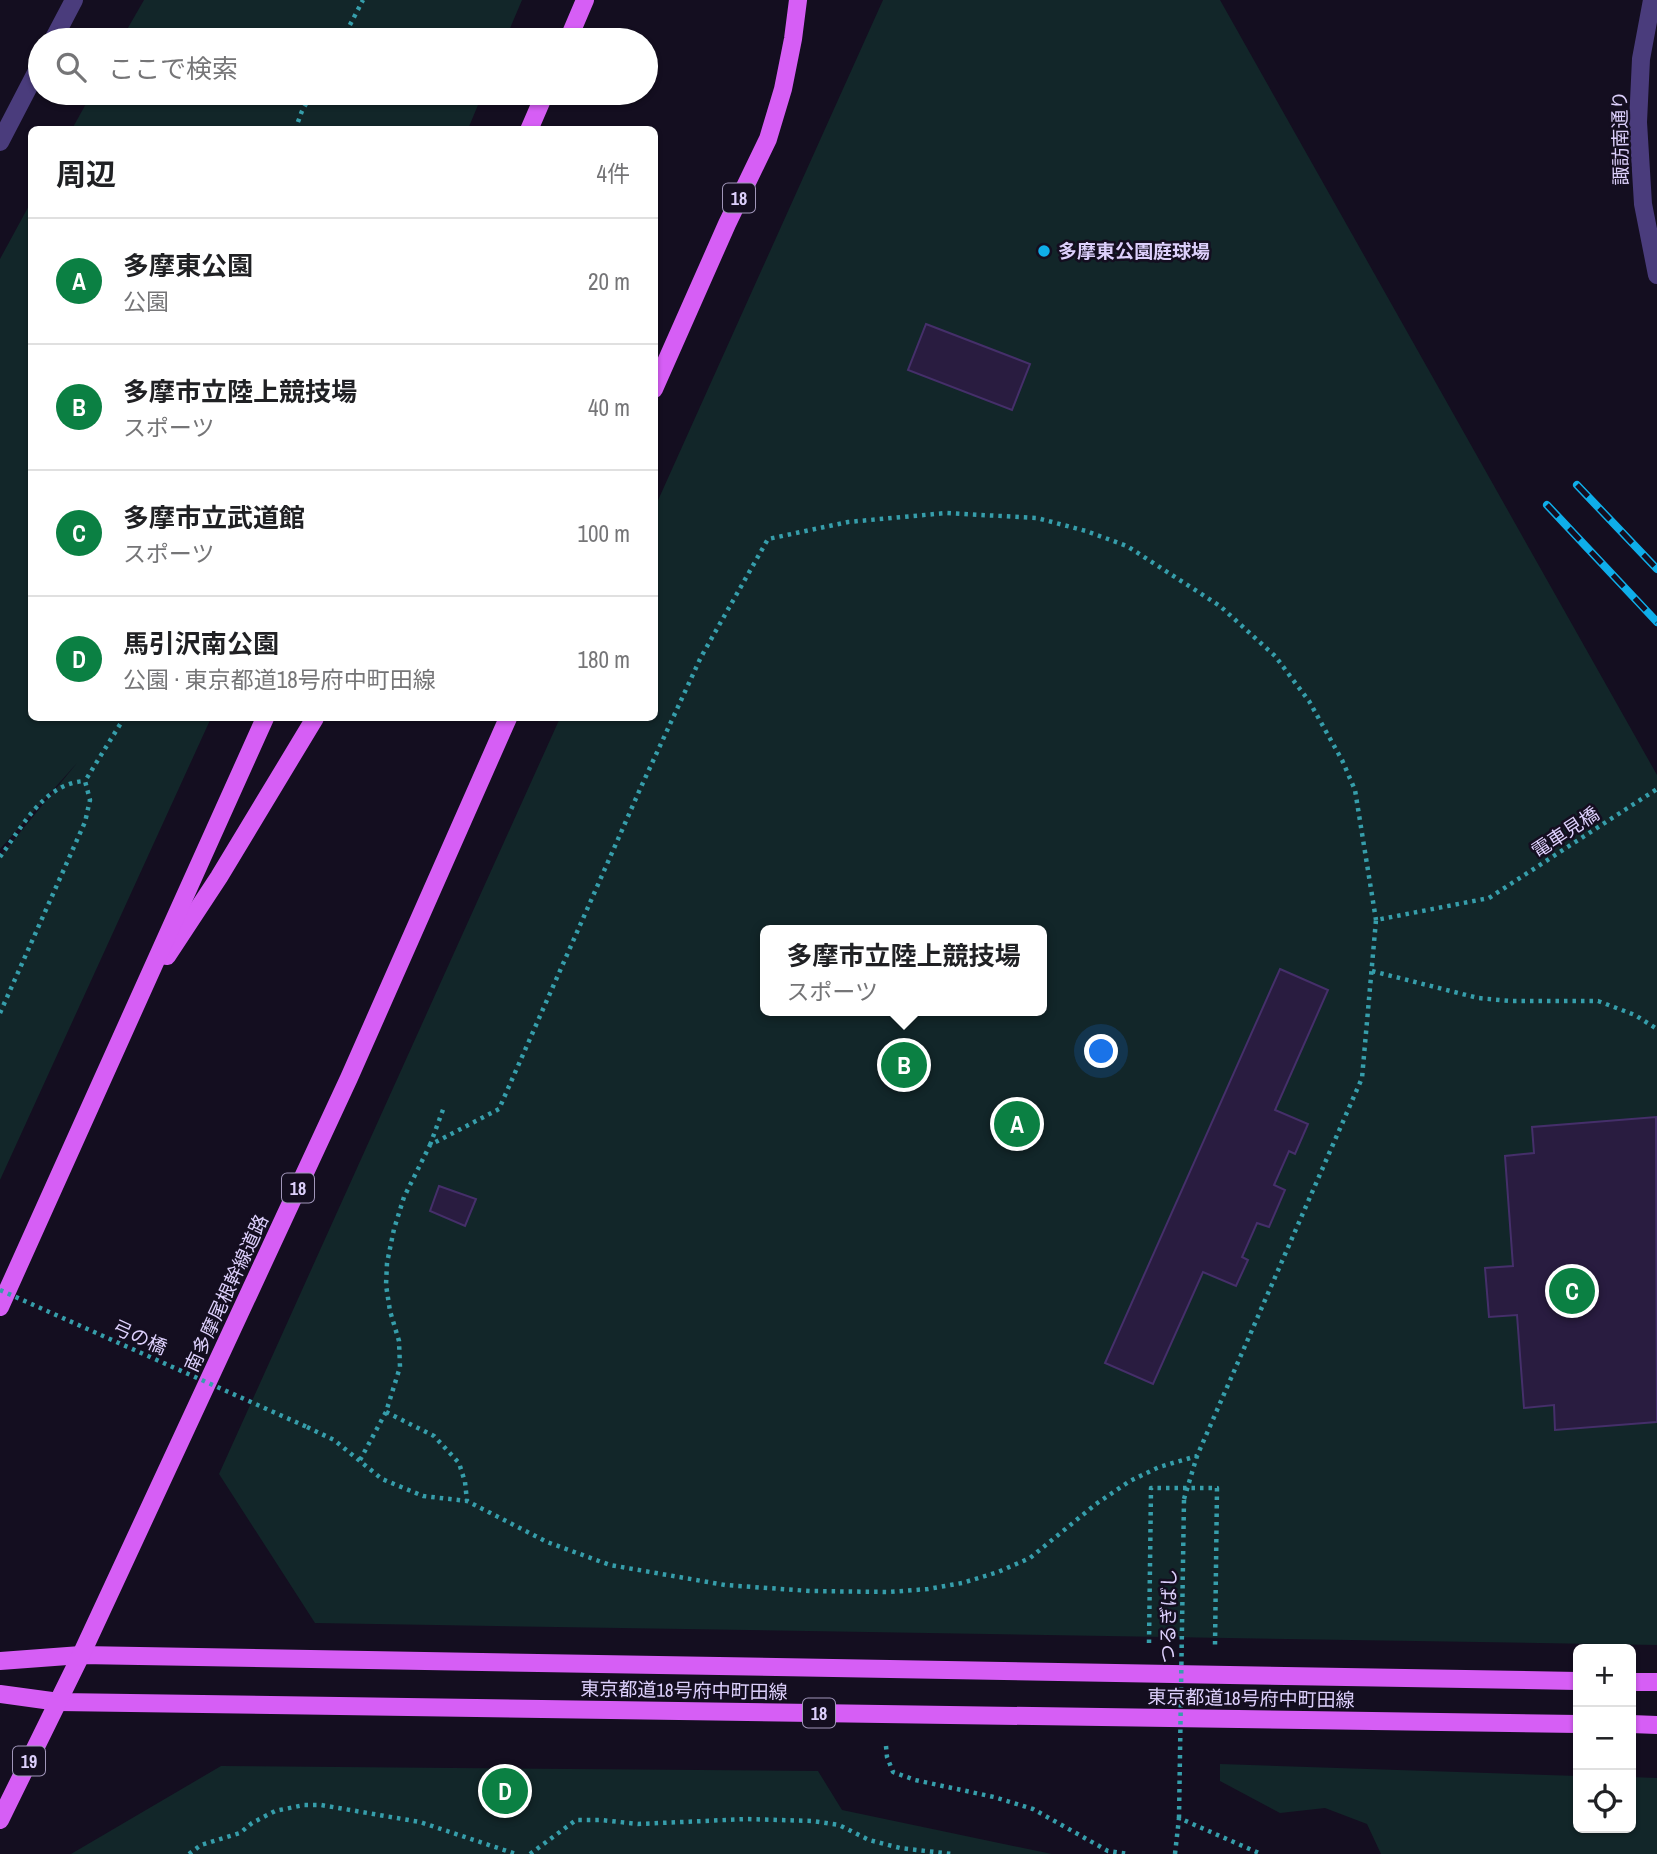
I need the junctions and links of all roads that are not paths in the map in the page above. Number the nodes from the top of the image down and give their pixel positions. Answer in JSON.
{"nodes":[{"id":1,"x":74,"y":0,"type":"edge"},
{"id":2,"x":585,"y":0,"type":"edge"},
{"id":3,"x":798,"y":0,"type":"edge"},
{"id":4,"x":1652,"y":0,"type":"edge"},
{"id":5,"x":59,"y":28,"type":"edge"},
{"id":6,"x":573,"y":28,"type":"edge"},
{"id":7,"x":28,"y":88,"type":"edge"},
{"id":8,"x":539,"y":105,"type":"edge"},
{"id":9,"x":530,"y":126,"type":"edge"},
{"id":10,"x":0,"y":142,"type":"edge"},
{"id":11,"x":1657,"y":275,"type":"edge"},
{"id":12,"x":658,"y":379,"type":"edge"},
{"id":13,"x":264,"y":721,"type":"edge"},
{"id":14,"x":314,"y":721,"type":"edge"},
{"id":15,"x":507,"y":721,"type":"edge"},
{"id":16,"x":136,"y":1003,"type":"junction"},
{"id":17,"x":0,"y":1307,"type":"edge"},
{"id":18,"x":81,"y":1655,"type":"junction"},
{"id":19,"x":0,"y":1661,"type":"edge"},
{"id":20,"x":1573,"y":1681,"type":"edge"},
{"id":21,"x":1636,"y":1682,"type":"edge"},
{"id":22,"x":1657,"y":1682,"type":"edge"},
{"id":23,"x":0,"y":1695,"type":"edge"},
{"id":24,"x":59,"y":1702,"type":"junction"},
{"id":25,"x":1573,"y":1724,"type":"edge"},
{"id":26,"x":1636,"y":1724,"type":"edge"},
{"id":27,"x":1657,"y":1725,"type":"edge"},
{"id":28,"x":0,"y":1820,"type":"edge"}],
"edges":[{"from":1,"to":5,"type":"street"},
{"from":2,"to":6,"type":"main road"},
{"from":3,"to":12,"type":"main road","number":"18"},
{"from":4,"to":11,"type":"street","name":"諏訪南通り"},
{"from":7,"to":10,"type":"street"},
{"from":8,"to":9,"type":"main road"},
{"from":13,"to":16,"type":"main road"},
{"from":14,"to":16,"type":"main road"},
{"from":15,"to":18,"type":"main road","name":"南多摩尾根幹線道路","number":"18"},
{"from":16,"to":17,"type":"main road"},
{"from":18,"to":19,"type":"main road","name":"東京都道18号府中町田線"},
{"from":18,"to":20,"type":"main road","name":"東京都道18号府中町田線"},
{"from":18,"to":24,"type":"main road","number":"19"},
{"from":21,"to":22,"type":"main road"},
{"from":23,"to":24,"type":"main road","name":"東京都道18号府中町田線","number":"18"},
{"from":24,"to":25,"type":"main road","name":"東京都道18号府中町田線","number":"18"},
{"from":24,"to":28,"type":"main road","number":"19"},
{"from":26,"to":27,"type":"main road"}]}
